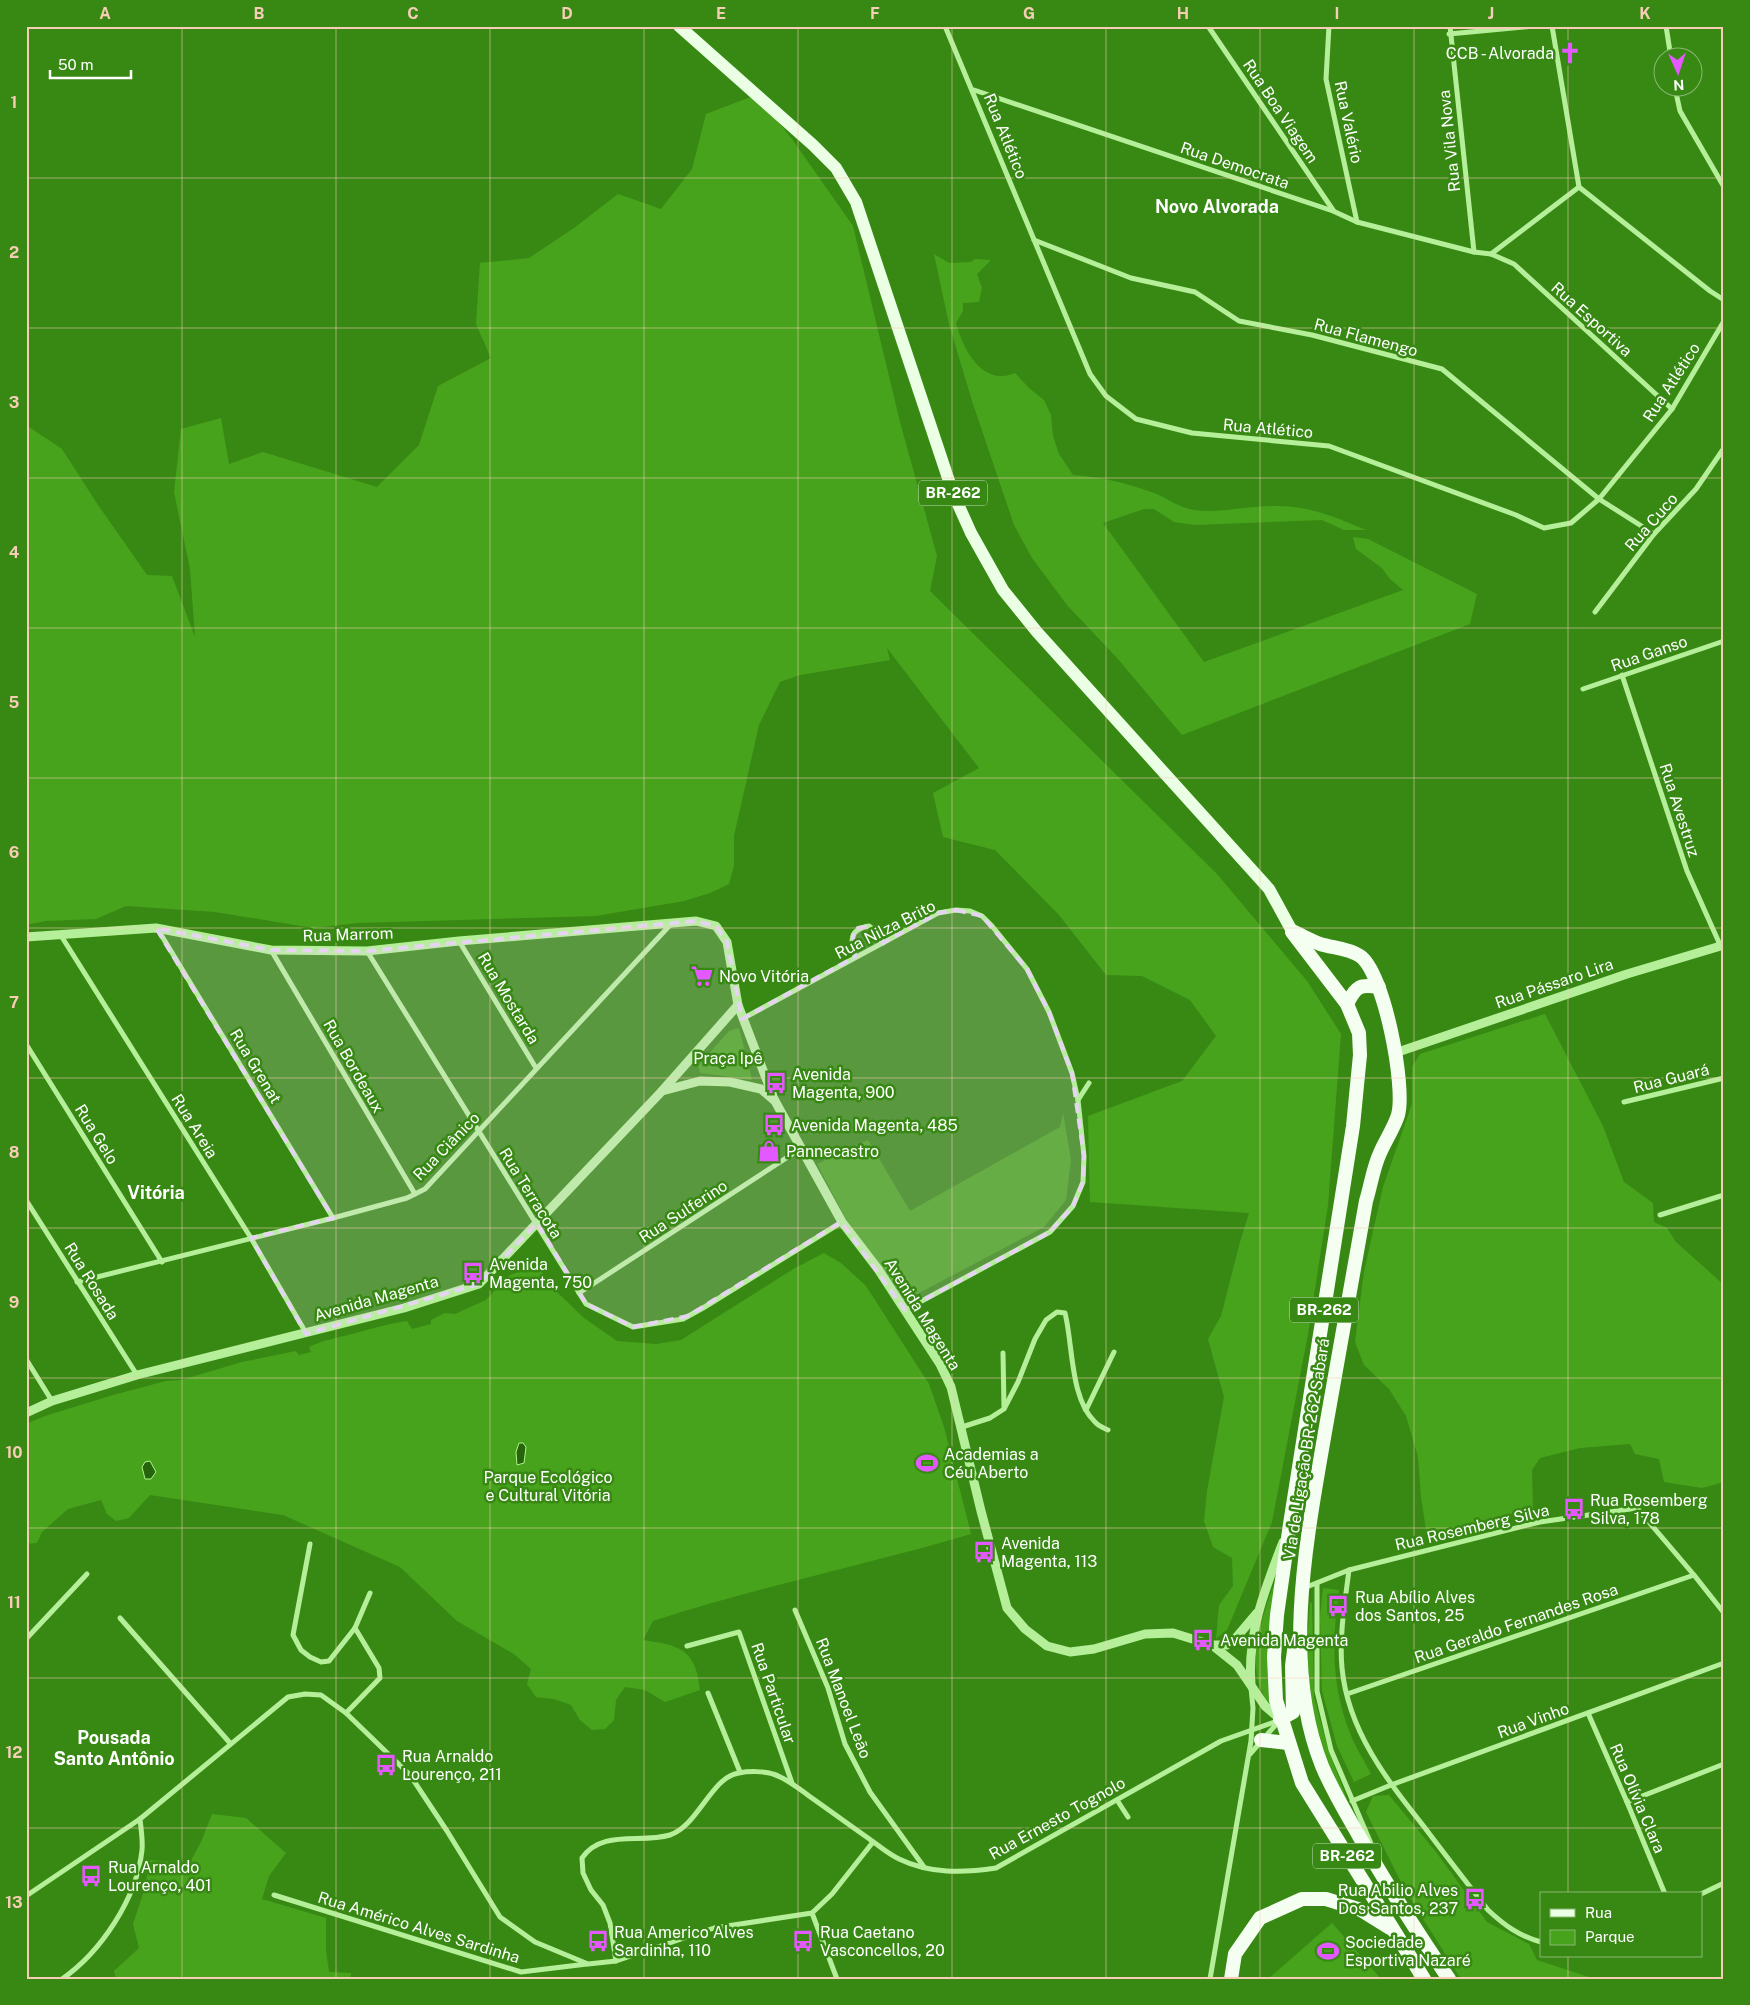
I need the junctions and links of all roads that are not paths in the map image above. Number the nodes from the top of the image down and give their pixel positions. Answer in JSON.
{"nodes":[{"id":1,"x":679,"y":26,"type":"edge"},
{"id":2,"x":946,"y":26,"type":"edge"},
{"id":3,"x":1208,"y":26,"type":"edge"},
{"id":4,"x":1329,"y":26,"type":"edge"},
{"id":5,"x":1450,"y":26,"type":"edge"},
{"id":6,"x":1535,"y":26,"type":"edge"},
{"id":7,"x":1552,"y":26,"type":"edge"},
{"id":8,"x":1666,"y":26,"type":"edge"},
{"id":9,"x":1450,"y":34,"type":"junction"},
{"id":10,"x":1669,"y":48,"type":"edge"},
{"id":11,"x":974,"y":90,"type":"junction"},
{"id":12,"x":1678,"y":98,"type":"edge"},
{"id":13,"x":1579,"y":187,"type":"junction"},
{"id":14,"x":1724,"y":188,"type":"edge"},
{"id":15,"x":1333,"y":211,"type":"junction"},
{"id":16,"x":1357,"y":222,"type":"junction"},
{"id":17,"x":1034,"y":240,"type":"junction"},
{"id":18,"x":1474,"y":252,"type":"junction"},
{"id":19,"x":1491,"y":254,"type":"junction"},
{"id":20,"x":1724,"y":300,"type":"edge"},
{"id":21,"x":1724,"y":321,"type":"edge"},
{"id":22,"x":1672,"y":409,"type":"junction"},
{"id":23,"x":1724,"y":448,"type":"edge"},
{"id":24,"x":1599,"y":500,"type":"junction"},
{"id":25,"x":1654,"y":534,"type":"junction"},
{"id":26,"x":1595,"y":612,"type":"dead end"},
{"id":27,"x":1724,"y":642,"type":"edge"},
{"id":28,"x":1622,"y":675,"type":"junction"},
{"id":29,"x":1583,"y":690,"type":"dead end"},
{"id":30,"x":671,"y":924,"type":"junction"},
{"id":31,"x":156,"y":928,"type":"junction"},
{"id":32,"x":1292,"y":931,"type":"junction"},
{"id":33,"x":59,"y":933,"type":"junction"},
{"id":34,"x":26,"y":936,"type":"edge"},
{"id":35,"x":459,"y":941,"type":"junction"},
{"id":36,"x":884,"y":943,"type":"junction"},
{"id":37,"x":1723,"y":947,"type":"edge"},
{"id":38,"x":271,"y":950,"type":"junction"},
{"id":39,"x":368,"y":950,"type":"junction"},
{"id":40,"x":855,"y":957,"type":"junction"},
{"id":41,"x":1379,"y":987,"type":"junction"},
{"id":42,"x":1347,"y":1004,"type":"junction"},
{"id":43,"x":738,"y":1005,"type":"junction"},
{"id":44,"x":742,"y":1019,"type":"junction"},
{"id":45,"x":26,"y":1044,"type":"edge"},
{"id":46,"x":1395,"y":1053,"type":"junction"},
{"id":47,"x":685,"y":1064,"type":"junction"},
{"id":48,"x":536,"y":1068,"type":"junction"},
{"id":49,"x":1724,"y":1078,"type":"edge"},
{"id":50,"x":692,"y":1083,"type":"junction"},
{"id":51,"x":1089,"y":1083,"type":"dead end"},
{"id":52,"x":662,"y":1090,"type":"junction"},
{"id":53,"x":1078,"y":1100,"type":"junction"},
{"id":54,"x":775,"y":1101,"type":"junction"},
{"id":55,"x":1624,"y":1102,"type":"dead end"},
{"id":56,"x":478,"y":1132,"type":"junction"},
{"id":57,"x":800,"y":1149,"type":"junction"},
{"id":58,"x":415,"y":1194,"type":"junction"},
{"id":59,"x":1724,"y":1195,"type":"edge"},
{"id":60,"x":26,"y":1200,"type":"edge"},
{"id":61,"x":1660,"y":1215,"type":"dead end"},
{"id":62,"x":333,"y":1218,"type":"junction"},
{"id":63,"x":842,"y":1222,"type":"junction"},
{"id":64,"x":537,"y":1223,"type":"junction"},
{"id":65,"x":251,"y":1238,"type":"junction"},
{"id":66,"x":162,"y":1262,"type":"junction"},
{"id":67,"x":77,"y":1282,"type":"junction"},
{"id":68,"x":579,"y":1293,"type":"junction"},
{"id":69,"x":905,"y":1310,"type":"junction"},
{"id":70,"x":306,"y":1334,"type":"junction"},
{"id":71,"x":1114,"y":1352,"type":"dead end"},
{"id":72,"x":1003,"y":1353,"type":"dead end"},
{"id":73,"x":26,"y":1359,"type":"edge"},
{"id":74,"x":137,"y":1375,"type":"junction"},
{"id":75,"x":52,"y":1401,"type":"junction"},
{"id":76,"x":1004,"y":1409,"type":"junction"},
{"id":77,"x":1086,"y":1410,"type":"junction"},
{"id":78,"x":26,"y":1413,"type":"edge"},
{"id":79,"x":962,"y":1428,"type":"junction"},
{"id":80,"x":1108,"y":1430,"type":"dead end"},
{"id":81,"x":1290,"y":1524,"type":"junction"},
{"id":82,"x":310,"y":1544,"type":"dead end"},
{"id":83,"x":1349,"y":1570,"type":"junction"},
{"id":84,"x":87,"y":1574,"type":"dead end"},
{"id":85,"x":1694,"y":1574,"type":"junction"},
{"id":86,"x":1317,"y":1584,"type":"junction"},
{"id":87,"x":1302,"y":1589,"type":"junction"},
{"id":88,"x":370,"y":1593,"type":"dead end"},
{"id":89,"x":1301,"y":1606,"type":"junction"},
{"id":90,"x":795,"y":1610,"type":"dead end"},
{"id":91,"x":1257,"y":1613,"type":"junction"},
{"id":92,"x":1724,"y":1613,"type":"edge"},
{"id":93,"x":120,"y":1618,"type":"dead end"},
{"id":94,"x":355,"y":1628,"type":"junction"},
{"id":95,"x":26,"y":1639,"type":"edge"},
{"id":96,"x":1212,"y":1645,"type":"junction"},
{"id":97,"x":688,"y":1646,"type":"dead end"},
{"id":98,"x":1724,"y":1663,"type":"edge"},
{"id":99,"x":1251,"y":1684,"type":"junction"},
{"id":100,"x":708,"y":1693,"type":"dead end"},
{"id":101,"x":1347,"y":1694,"type":"junction"},
{"id":102,"x":346,"y":1713,"type":"junction"},
{"id":103,"x":1588,"y":1713,"type":"junction"},
{"id":104,"x":1280,"y":1720,"type":"junction"},
{"id":105,"x":1252,"y":1729,"type":"junction"},
{"id":106,"x":1261,"y":1740,"type":"junction"},
{"id":107,"x":1288,"y":1743,"type":"junction"},
{"id":108,"x":230,"y":1744,"type":"junction"},
{"id":109,"x":1249,"y":1757,"type":"junction"},
{"id":110,"x":1724,"y":1764,"type":"edge"},
{"id":111,"x":740,"y":1772,"type":"junction"},
{"id":112,"x":792,"y":1784,"type":"junction"},
{"id":113,"x":1391,"y":1785,"type":"junction"},
{"id":114,"x":1117,"y":1800,"type":"junction"},
{"id":115,"x":1352,"y":1801,"type":"junction"},
{"id":116,"x":1627,"y":1802,"type":"junction"},
{"id":117,"x":1128,"y":1817,"type":"dead end"},
{"id":118,"x":140,"y":1820,"type":"junction"},
{"id":119,"x":873,"y":1842,"type":"junction"},
{"id":120,"x":924,"y":1868,"type":"junction"},
{"id":121,"x":1383,"y":1878,"type":"junction"},
{"id":122,"x":1724,"y":1883,"type":"edge"},
{"id":123,"x":1664,"y":1892,"type":"edge"},
{"id":124,"x":1702,"y":1894,"type":"edge"},
{"id":125,"x":274,"y":1895,"type":"dead end"},
{"id":126,"x":26,"y":1896,"type":"edge"},
{"id":127,"x":812,"y":1913,"type":"junction"},
{"id":128,"x":1392,"y":1929,"type":"junction"},
{"id":129,"x":1540,"y":1942,"type":"edge"},
{"id":130,"x":616,"y":1960,"type":"junction"},
{"id":131,"x":588,"y":1964,"type":"junction"},
{"id":132,"x":62,"y":1979,"type":"edge"},
{"id":133,"x":837,"y":1979,"type":"edge"},
{"id":134,"x":1210,"y":1979,"type":"edge"},
{"id":135,"x":1231,"y":1979,"type":"edge"},
{"id":136,"x":1424,"y":1979,"type":"edge"},
{"id":137,"x":1449,"y":1979,"type":"edge"}],
"edges":[{"from":1,"to":32,"type":"main road","number":"BR-262"},
{"from":2,"to":11,"type":"street","name":"Rua Atlético"},
{"from":3,"to":15,"type":"street","name":"Rua Boa Viagem"},
{"from":4,"to":16,"type":"street","name":"Rua Valério"},
{"from":5,"to":9,"type":"street","name":"Rua Vila Nova"},
{"from":6,"to":9,"type":"street"},
{"from":7,"to":13,"type":"street"},
{"from":8,"to":10,"type":"street"},
{"from":9,"to":18,"type":"street","name":"Rua Vila Nova"},
{"from":11,"to":15,"type":"street","name":"Rua Democrata"},
{"from":11,"to":17,"type":"street","name":"Rua Atlético"},
{"from":12,"to":14,"type":"street"},
{"from":13,"to":19,"type":"street"},
{"from":13,"to":20,"type":"street"},
{"from":15,"to":16,"type":"street","name":"Rua Democrata"},
{"from":16,"to":18,"type":"street","name":"Rua Democrata"},
{"from":17,"to":24,"type":"street","name":"Rua Flamengo"},
{"from":17,"to":24,"type":"street","name":"Rua Atlético"},
{"from":18,"to":19,"type":"street","name":"Rua Democrata"},
{"from":19,"to":22,"type":"street","name":"Rua Esportiva"},
{"from":21,"to":22,"type":"street","name":"Rua Atlético"},
{"from":22,"to":24,"type":"street","name":"Rua Atlético"},
{"from":23,"to":25,"type":"street","name":"Rua Cuco"},
{"from":24,"to":25,"type":"street","name":"Rua Flamengo"},
{"from":25,"to":26,"type":"street","name":"Rua Cuco"},
{"from":27,"to":28,"type":"street","name":"Rua Ganso"},
{"from":28,"to":29,"type":"street","name":"Rua Ganso"},
{"from":28,"to":37,"type":"street","name":"Rua Avestruz"},
{"from":30,"to":35,"type":"street","name":"Rua Marrom"},
{"from":30,"to":43,"type":"street","name":"Rua Marrom"},
{"from":30,"to":48,"type":"street","name":"Rua Ciânico"},
{"from":31,"to":33,"type":"street","name":"Rua Marrom"},
{"from":31,"to":38,"type":"street","name":"Rua Marrom"},
{"from":31,"to":62,"type":"street","name":"Rua Grenat"},
{"from":32,"to":41,"type":"highway","number":"BR-262"},
{"from":32,"to":42,"type":"highway","number":"BR-262"},
{"from":33,"to":34,"type":"street","name":"Rua Marrom"},
{"from":33,"to":65,"type":"street","name":"Rua Areia"},
{"from":35,"to":39,"type":"street","name":"Rua Marrom"},
{"from":35,"to":48,"type":"street","name":"Rua Mostarda"},
{"from":36,"to":40,"type":"street","name":"Rua Nilza Brito"},
{"from":36,"to":40,"type":"street"},
{"from":36,"to":53,"type":"street","name":"Rua Nilza Brito"},
{"from":37,"to":46,"type":"street","name":"Rua Pássaro Lira"},
{"from":38,"to":39,"type":"street","name":"Rua Marrom"},
{"from":38,"to":58,"type":"street","name":"Rua Bordeaux"},
{"from":39,"to":56,"type":"street","name":"Rua Terracota"},
{"from":40,"to":44,"type":"street","name":"Rua Nilza Brito"},
{"from":41,"to":42,"type":"highway"},
{"from":41,"to":46,"type":"highway","name":"Via de Ligação BR-262 Sabará","number":"BR-262"},
{"from":42,"to":81,"type":"highway","name":"Via de Ligação BR-262 Sabará","number":"BR-262"},
{"from":43,"to":44,"type":"street","name":"Rua Marrom"},
{"from":43,"to":47,"type":"street","name":"Avenida Magenta"},
{"from":44,"to":54,"type":"street","name":"Rua Marrom"},
{"from":45,"to":66,"type":"street","name":"Rua Gelo"},
{"from":46,"to":87,"type":"highway","name":"Via de Ligação BR-262 Sabará","number":"BR-262"},
{"from":47,"to":50,"type":"street"},
{"from":47,"to":52,"type":"street","name":"Avenida Magenta"},
{"from":48,"to":56,"type":"street","name":"Rua Ciânico"},
{"from":49,"to":55,"type":"street","name":"Rua Guará"},
{"from":50,"to":52,"type":"street","name":"Avenida Magenta"},
{"from":50,"to":54,"type":"street","name":"Avenida Magenta"},
{"from":51,"to":53,"type":"street"},
{"from":52,"to":64,"type":"street","name":"Avenida Magenta"},
{"from":53,"to":69,"type":"street","name":"Rua Nilza Brito"},
{"from":54,"to":57,"type":"street","name":"Avenida Magenta"},
{"from":56,"to":58,"type":"street","name":"Rua Ciânico"},
{"from":56,"to":64,"type":"street","name":"Rua Terracota"},
{"from":57,"to":63,"type":"street","name":"Avenida Magenta"},
{"from":57,"to":68,"type":"street","name":"Rua Sulferino"},
{"from":58,"to":62,"type":"street","name":"Rua Ciânico"},
{"from":59,"to":61,"type":"street"},
{"from":60,"to":67,"type":"street","name":"Rua Rosada"},
{"from":62,"to":65,"type":"street","name":"Rua Ciânico"},
{"from":63,"to":68,"type":"street","name":"Rua Terracota"},
{"from":63,"to":69,"type":"street","name":"Avenida Magenta"},
{"from":64,"to":68,"type":"street","name":"Rua Terracota"},
{"from":64,"to":70,"type":"street","name":"Avenida Magenta"},
{"from":65,"to":66,"type":"street","name":"Rua Ciânico"},
{"from":65,"to":70,"type":"street","name":"Rua Areia"},
{"from":66,"to":67,"type":"street","name":"Rua Ciânico"},
{"from":67,"to":74,"type":"street","name":"Rua Rosada"},
{"from":69,"to":79,"type":"street","name":"Avenida Magenta"},
{"from":70,"to":74,"type":"street","name":"Avenida Magenta"},
{"from":71,"to":77,"type":"street"},
{"from":72,"to":76,"type":"street"},
{"from":73,"to":75,"type":"street"},
{"from":74,"to":75,"type":"street","name":"Avenida Magenta"},
{"from":75,"to":78,"type":"street","name":"Avenida Magenta"},
{"from":76,"to":77,"type":"street"},
{"from":76,"to":79,"type":"street"},
{"from":77,"to":80,"type":"street"},
{"from":79,"to":96,"type":"street","name":"Avenida Magenta"},
{"from":81,"to":91,"type":"street","name":"Via de Ligação BR-262 Sabará"},
{"from":81,"to":104,"type":"highway","name":"Via de Ligação BR-262 Sabará","number":"BR-262"},
{"from":82,"to":94,"type":"street"},
{"from":83,"to":85,"type":"street","name":"Rua Rosemberg Silva"},
{"from":83,"to":86,"type":"street","name":"Rua Rosemberg Silva"},
{"from":83,"to":101,"type":"street"},
{"from":84,"to":95,"type":"street"},
{"from":85,"to":92,"type":"street","name":"Rua Rosemberg Silva"},
{"from":85,"to":101,"type":"street","name":"Rua Geraldo Fernandes Rosa"},
{"from":86,"to":87,"type":"street","name":"Rua Rosemberg Silva"},
{"from":86,"to":115,"type":"street","name":"Via de Ligação BR-262 Sabará"},
{"from":87,"to":89,"type":"highway","name":"Via de Ligação BR-262 Sabará","number":"BR-262"},
{"from":88,"to":94,"type":"street"},
{"from":89,"to":104,"type":"highway"},
{"from":89,"to":121,"type":"highway","name":"Via de Ligação BR-262 Sabará","number":"BR-262"},
{"from":90,"to":120,"type":"street","name":"Rua Manoel Leão"},
{"from":91,"to":96,"type":"street","name":"Avenida Magenta"},
{"from":91,"to":99,"type":"street"},
{"from":93,"to":108,"type":"street"},
{"from":94,"to":102,"type":"street"},
{"from":96,"to":99,"type":"street","name":"Avenida Magenta"},
{"from":97,"to":112,"type":"street","name":"Rua Particular"},
{"from":98,"to":103,"type":"street","name":"Rua Vinho"},
{"from":99,"to":104,"type":"street","name":"Avenida Magenta"},
{"from":99,"to":105,"type":"street"},
{"from":100,"to":111,"type":"street"},
{"from":101,"to":113,"type":"street"},
{"from":102,"to":108,"type":"street"},
{"from":102,"to":131,"type":"street"},
{"from":103,"to":113,"type":"street","name":"Rua Vinho"},
{"from":103,"to":116,"type":"street","name":"Rua Olívia Clara"},
{"from":104,"to":105,"type":"street","name":"Rua Ernesto Tognolo"},
{"from":104,"to":106,"type":"street"},
{"from":104,"to":107,"type":"highway","name":"Via de Ligação BR-262 Sabará","number":"BR-262"},
{"from":105,"to":109,"type":"street"},
{"from":105,"to":114,"type":"street","name":"Rua Ernesto Tognolo"},
{"from":106,"to":107,"type":"highway"},
{"from":106,"to":109,"type":"street"},
{"from":107,"to":128,"type":"highway","name":"Via de Ligação BR-262 Sabará","number":"BR-262"},
{"from":108,"to":118,"type":"street"},
{"from":109,"to":134,"type":"street"},
{"from":110,"to":116,"type":"street"},
{"from":111,"to":112,"type":"street","name":"Rua Ernesto Tognolo"},
{"from":111,"to":130,"type":"street"},
{"from":112,"to":119,"type":"street","name":"Rua Ernesto Tognolo"},
{"from":113,"to":115,"type":"street","name":"Rua Vinho"},
{"from":113,"to":129,"type":"street"},
{"from":114,"to":117,"type":"street"},
{"from":114,"to":120,"type":"street","name":"Rua Ernesto Tognolo"},
{"from":115,"to":121,"type":"street","name":"Via de Ligação BR-262 Sabará"},
{"from":116,"to":123,"type":"street","name":"Rua Olívia Clara"},
{"from":118,"to":126,"type":"street"},
{"from":118,"to":132,"type":"street"},
{"from":119,"to":120,"type":"street","name":"Rua Ernesto Tognolo"},
{"from":119,"to":127,"type":"street"},
{"from":121,"to":137,"type":"highway","name":"Via de Ligação BR-262 Sabará","number":"BR-262"},
{"from":122,"to":124,"type":"street"},
{"from":125,"to":131,"type":"street","name":"Rua Américo Alves Sardinha"},
{"from":127,"to":130,"type":"street"},
{"from":127,"to":133,"type":"street"},
{"from":128,"to":135,"type":"highway"},
{"from":128,"to":136,"type":"highway","name":"Via de Ligação BR-262 Sabará","number":"BR-262"},
{"from":130,"to":131,"type":"street","name":"Rua Américo Alves Sardinha"}]}
